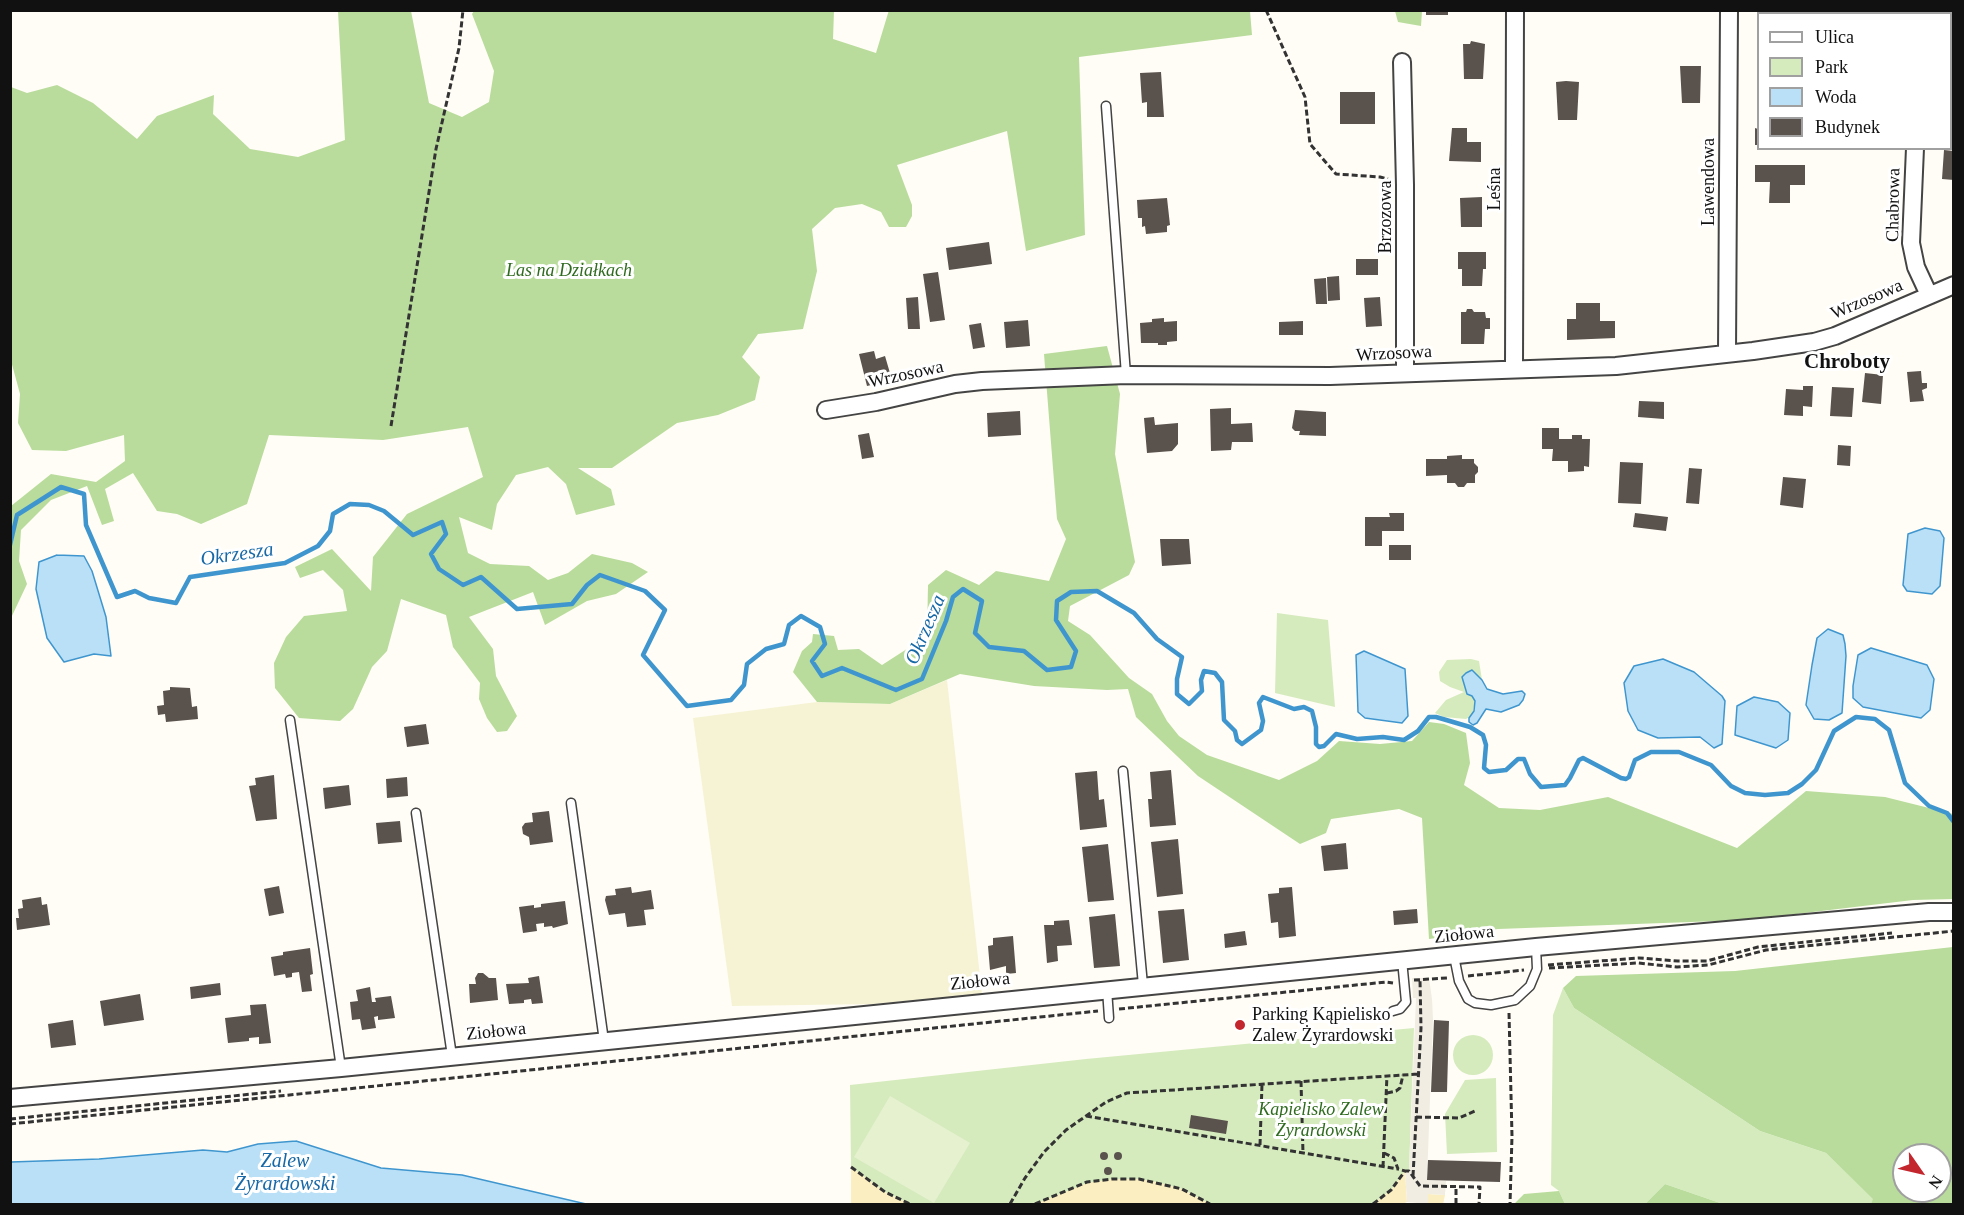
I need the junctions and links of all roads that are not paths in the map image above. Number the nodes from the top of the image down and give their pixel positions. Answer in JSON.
{"nodes":[{"id":1,"x":1515,"y":10,"type":"edge"},
{"id":2,"x":1729,"y":10,"type":"edge"},
{"id":3,"x":1402,"y":62,"type":"dead end"},
{"id":4,"x":1106,"y":106,"type":"dead end"},
{"id":5,"x":1915,"y":150,"type":"edge"},
{"id":6,"x":1953,"y":285,"type":"edge"},
{"id":7,"x":1929,"y":295,"type":"junction"},
{"id":8,"x":1727,"y":353,"type":"junction"},
{"id":9,"x":1514,"y":369,"type":"junction"},
{"id":10,"x":1405,"y":373,"type":"junction"},
{"id":11,"x":1126,"y":375,"type":"junction"},
{"id":12,"x":826,"y":410,"type":"dead end"},
{"id":13,"x":290,"y":720,"type":"dead end"},
{"id":14,"x":1123,"y":771,"type":"dead end"},
{"id":15,"x":571,"y":803,"type":"dead end"},
{"id":16,"x":416,"y":813,"type":"dead end"},
{"id":17,"x":1953,"y":912,"type":"edge"},
{"id":18,"x":1536,"y":947,"type":"junction"},
{"id":19,"x":1454,"y":956,"type":"junction"},
{"id":20,"x":1402,"y":960,"type":"junction"},
{"id":21,"x":1143,"y":986,"type":"junction"},
{"id":22,"x":1107,"y":989,"type":"junction"},
{"id":23,"x":1393,"y":1011,"type":"dead end"},
{"id":24,"x":1109,"y":1014,"type":"road end"},
{"id":25,"x":604,"y":1041,"type":"junction"},
{"id":26,"x":452,"y":1056,"type":"junction"},
{"id":27,"x":341,"y":1068,"type":"junction"},
{"id":28,"x":10,"y":1098,"type":"edge"}],
"edges":[{"from":1,"to":9,"type":"street","name":"Leśna"},
{"from":2,"to":8,"type":"street","name":"Lawendowa"},
{"from":3,"to":10,"type":"street","name":"Brzozowa"},
{"from":4,"to":11,"type":"lane"},
{"from":5,"to":7,"type":"street","name":"Chabrowa"},
{"from":6,"to":7,"type":"street","name":"Wrzosowa"},
{"from":7,"to":8,"type":"street","name":"Wrzosowa"},
{"from":8,"to":9,"type":"street","name":"Wrzosowa"},
{"from":9,"to":10,"type":"street","name":"Wrzosowa"},
{"from":10,"to":11,"type":"street","name":"Wrzosowa"},
{"from":11,"to":12,"type":"street","name":"Wrzosowa"},
{"from":13,"to":27,"type":"lane"},
{"from":14,"to":21,"type":"lane"},
{"from":15,"to":25,"type":"lane"},
{"from":16,"to":26,"type":"lane"},
{"from":17,"to":18,"type":"street","name":"Ziołowa"},
{"from":18,"to":19,"type":"street","name":"Ziołowa"},
{"from":18,"to":19,"type":"lane"},
{"from":19,"to":20,"type":"street","name":"Ziołowa"},
{"from":20,"to":21,"type":"street","name":"Ziołowa"},
{"from":20,"to":23,"type":"lane"},
{"from":21,"to":22,"type":"street","name":"Ziołowa"},
{"from":22,"to":24,"type":"lane"},
{"from":22,"to":25,"type":"street","name":"Ziołowa"},
{"from":25,"to":26,"type":"street","name":"Ziołowa"},
{"from":26,"to":27,"type":"street","name":"Ziołowa"},
{"from":27,"to":28,"type":"street","name":"Ziołowa"}]}
